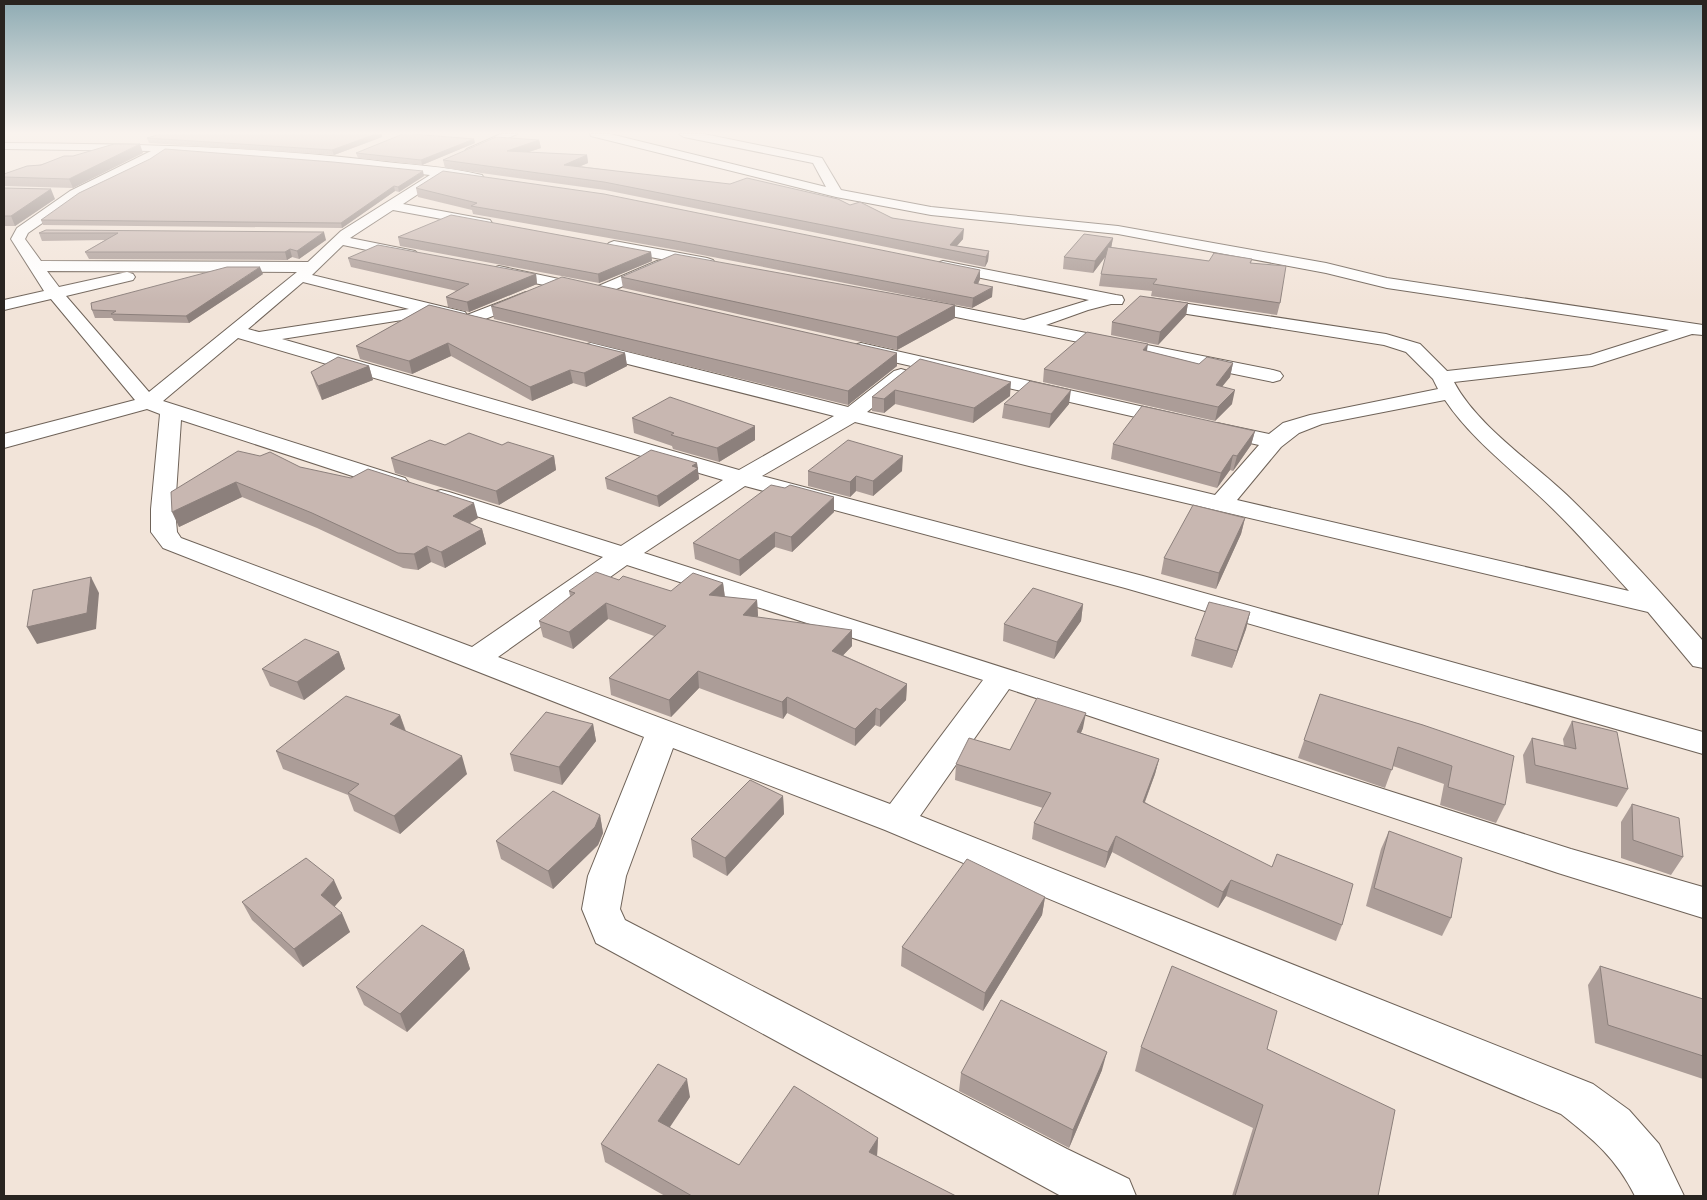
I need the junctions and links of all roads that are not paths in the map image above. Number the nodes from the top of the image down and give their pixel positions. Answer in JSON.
{"nodes":[{"id":1,"x":83,"y":190,"type":"edge"},
{"id":2,"x":410,"y":190,"type":"edge"},
{"id":3,"x":824,"y":190,"type":"edge"},
{"id":4,"x":834,"y":190,"type":"edge"},
{"id":5,"x":48,"y":193,"type":"edge"},
{"id":6,"x":836,"y":193,"type":"junction"},
{"id":7,"x":75,"y":194,"type":"junction"},
{"id":8,"x":388,"y":205,"type":"junction"},
{"id":9,"x":504,"y":226,"type":"edge"},
{"id":10,"x":4,"y":230,"type":"edge"},
{"id":11,"x":22,"y":231,"type":"junction"},
{"id":12,"x":51,"y":231,"type":"edge"},
{"id":13,"x":337,"y":236,"type":"junction"},
{"id":14,"x":600,"y":243,"type":"edge"},
{"id":15,"x":426,"y":257,"type":"edge"},
{"id":16,"x":677,"y":257,"type":"junction"},
{"id":17,"x":933,"y":264,"type":"edge"},
{"id":18,"x":36,"y":266,"type":"junction"},
{"id":19,"x":170,"y":266,"type":"junction"},
{"id":20,"x":724,"y":266,"type":"edge"},
{"id":21,"x":484,"y":268,"type":"edge"},
{"id":22,"x":307,"y":272,"type":"junction"},
{"id":23,"x":562,"y":282,"type":"junction"},
{"id":24,"x":600,"y":291,"type":"junction"},
{"id":25,"x":55,"y":294,"type":"junction"},
{"id":26,"x":628,"y":297,"type":"edge"},
{"id":27,"x":1116,"y":300,"type":"junction"},
{"id":28,"x":904,"y":301,"type":"edge"},
{"id":29,"x":4,"y":305,"type":"edge"},
{"id":30,"x":435,"y":310,"type":"junction"},
{"id":31,"x":472,"y":319,"type":"junction"},
{"id":32,"x":1024,"y":326,"type":"junction"},
{"id":33,"x":510,"y":329,"type":"edge"},
{"id":34,"x":1697,"y":329,"type":"edge"},
{"id":35,"x":235,"y":331,"type":"junction"},
{"id":36,"x":257,"y":337,"type":"junction"},
{"id":37,"x":576,"y":345,"type":"edge"},
{"id":38,"x":848,"y":346,"type":"edge"},
{"id":39,"x":919,"y":361,"type":"junction"},
{"id":40,"x":1273,"y":376,"type":"dead end"},
{"id":41,"x":1446,"y":385,"type":"junction"},
{"id":42,"x":159,"y":406,"type":"junction"},
{"id":43,"x":851,"y":415,"type":"junction"},
{"id":44,"x":4,"y":441,"type":"edge"},
{"id":45,"x":1273,"y":442,"type":"junction"},
{"id":46,"x":742,"y":478,"type":"junction"},
{"id":47,"x":1221,"y":504,"type":"junction"},
{"id":48,"x":624,"y":555,"type":"junction"},
{"id":49,"x":1658,"y":606,"type":"junction"},
{"id":50,"x":476,"y":658,"type":"junction"},
{"id":51,"x":1703,"y":659,"type":"edge"},
{"id":52,"x":1002,"y":676,"type":"junction"},
{"id":53,"x":663,"y":730,"type":"junction"},
{"id":54,"x":1703,"y":743,"type":"edge"},
{"id":55,"x":897,"y":821,"type":"junction"},
{"id":56,"x":1703,"y":902,"type":"edge"},
{"id":57,"x":1112,"y":1196,"type":"edge"},
{"id":58,"x":1660,"y":1196,"type":"edge"}],
"edges":[{"from":1,"to":7,"type":"street"},
{"from":2,"to":8,"type":"street"},
{"from":3,"to":6,"type":"street"},
{"from":4,"to":6,"type":"street"},
{"from":5,"to":7,"type":"street"},
{"from":6,"to":34,"type":"street"},
{"from":7,"to":11,"type":"street"},
{"from":8,"to":9,"type":"street"},
{"from":8,"to":13,"type":"street"},
{"from":10,"to":11,"type":"street"},
{"from":11,"to":12,"type":"street"},
{"from":11,"to":18,"type":"street"},
{"from":13,"to":15,"type":"street"},
{"from":13,"to":22,"type":"street"},
{"from":14,"to":16,"type":"street"},
{"from":16,"to":20,"type":"street"},
{"from":16,"to":24,"type":"street"},
{"from":17,"to":27,"type":"street"},
{"from":18,"to":19,"type":"street"},
{"from":18,"to":25,"type":"street"},
{"from":19,"to":22,"type":"street"},
{"from":19,"to":25,"type":"street"},
{"from":21,"to":23,"type":"street"},
{"from":22,"to":30,"type":"street"},
{"from":22,"to":35,"type":"street"},
{"from":23,"to":24,"type":"street"},
{"from":23,"to":31,"type":"street"},
{"from":24,"to":26,"type":"street"},
{"from":25,"to":29,"type":"street"},
{"from":25,"to":42,"type":"street"},
{"from":27,"to":32,"type":"street"},
{"from":27,"to":41,"type":"street"},
{"from":28,"to":32,"type":"street"},
{"from":30,"to":31,"type":"street"},
{"from":30,"to":36,"type":"street"},
{"from":31,"to":33,"type":"street"},
{"from":32,"to":40,"type":"street"},
{"from":34,"to":41,"type":"street"},
{"from":35,"to":36,"type":"street"},
{"from":35,"to":42,"type":"street"},
{"from":36,"to":46,"type":"street"},
{"from":37,"to":43,"type":"street"},
{"from":38,"to":39,"type":"street"},
{"from":39,"to":43,"type":"street"},
{"from":39,"to":45,"type":"street"},
{"from":41,"to":45,"type":"street"},
{"from":41,"to":49,"type":"street"},
{"from":42,"to":44,"type":"street"},
{"from":42,"to":48,"type":"street"},
{"from":42,"to":50,"type":"street"},
{"from":43,"to":46,"type":"street"},
{"from":43,"to":47,"type":"street"},
{"from":45,"to":47,"type":"street"},
{"from":46,"to":48,"type":"street"},
{"from":46,"to":54,"type":"street"},
{"from":47,"to":49,"type":"street"},
{"from":48,"to":50,"type":"street"},
{"from":48,"to":52,"type":"street"},
{"from":49,"to":51,"type":"street"},
{"from":50,"to":53,"type":"street"},
{"from":52,"to":55,"type":"street"},
{"from":52,"to":56,"type":"street"},
{"from":53,"to":55,"type":"street"},
{"from":53,"to":57,"type":"street"},
{"from":55,"to":58,"type":"street"}]}
